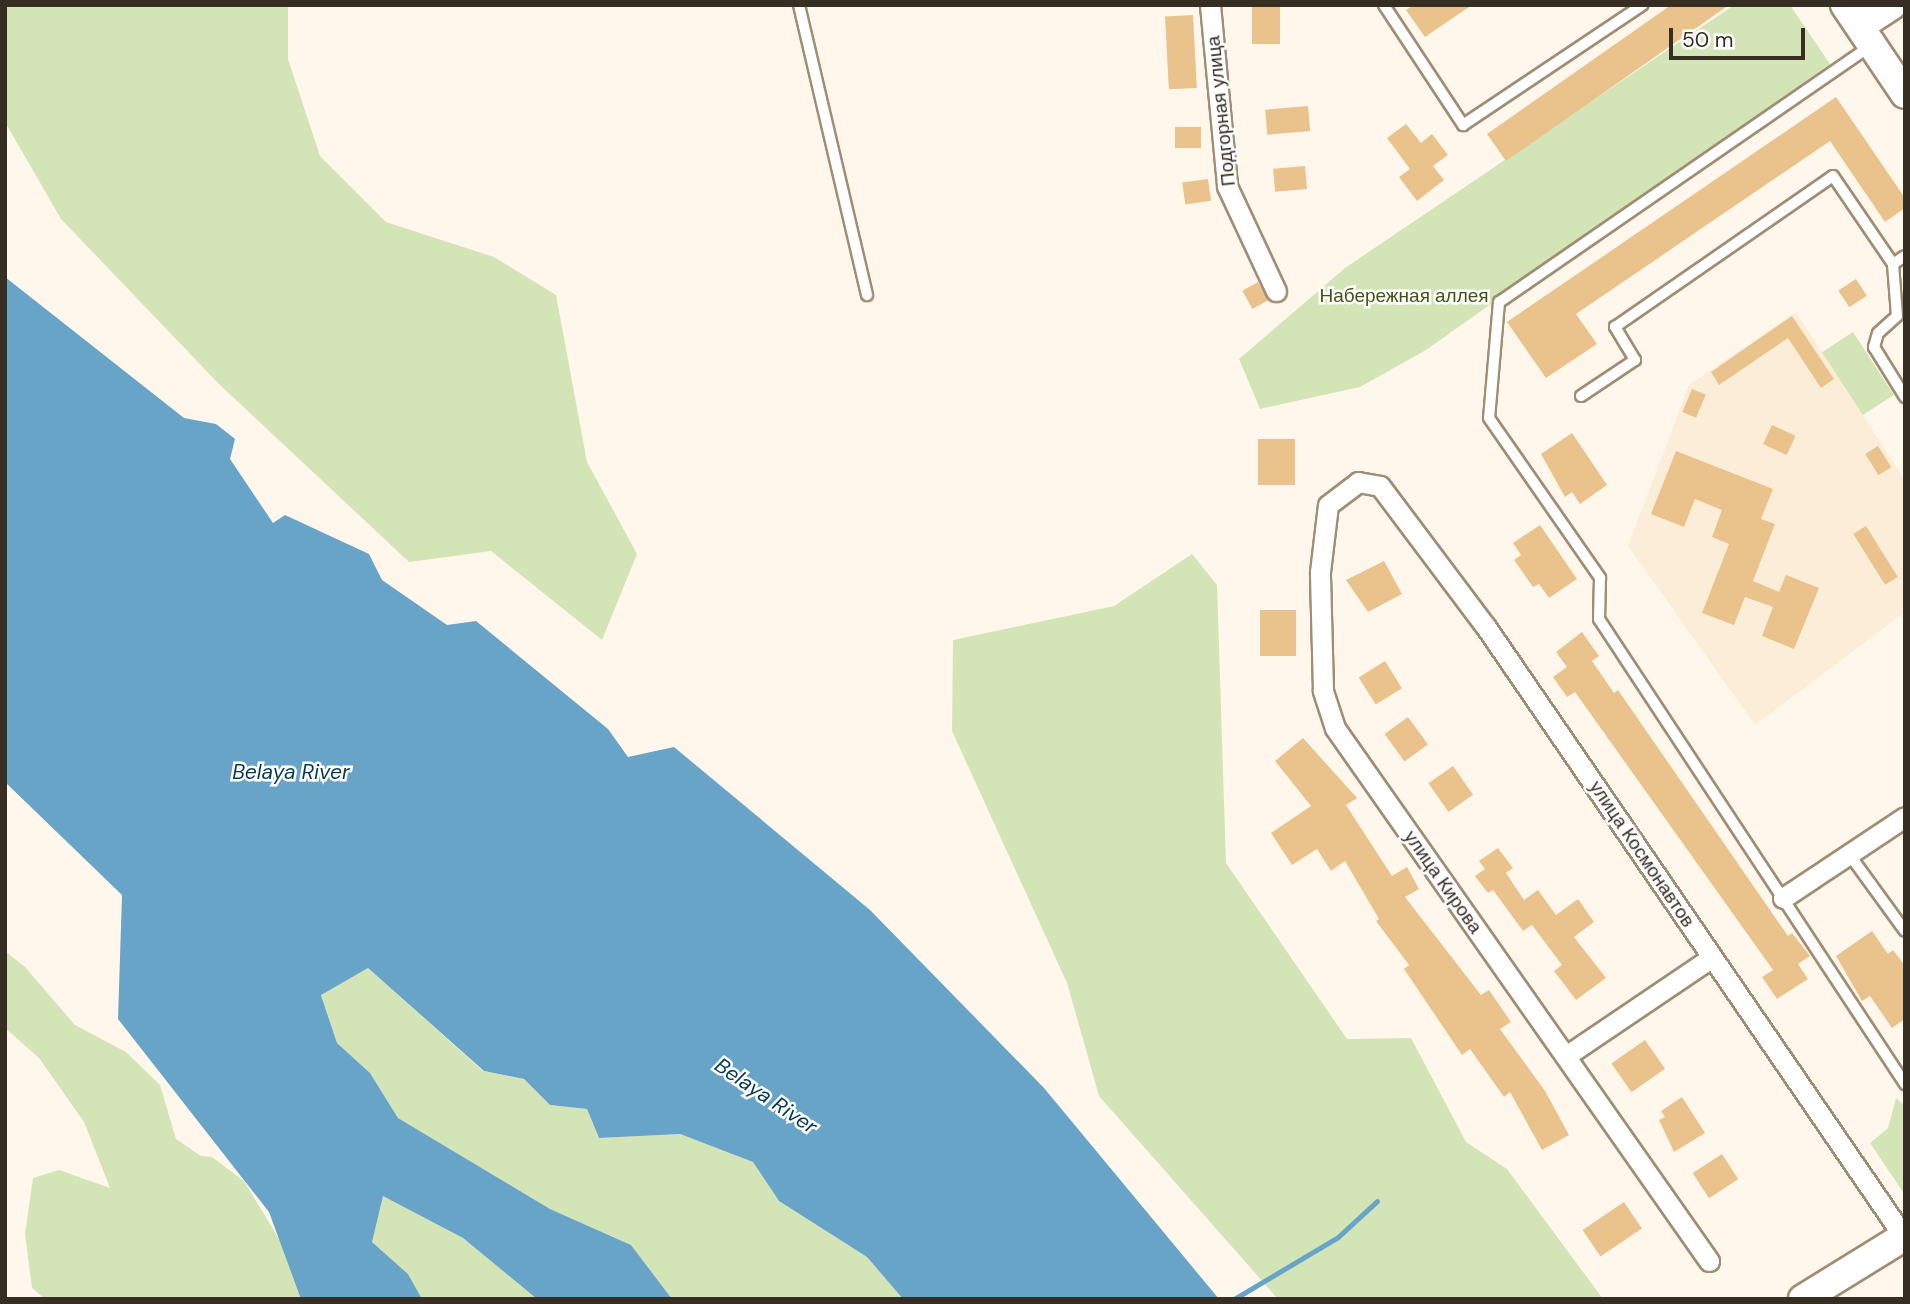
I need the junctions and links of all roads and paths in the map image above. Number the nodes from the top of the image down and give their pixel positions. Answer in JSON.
{"nodes":[{"id":1,"x":799,"y":5,"type":"edge"},
{"id":2,"x":1210,"y":5,"type":"edge"},
{"id":3,"x":1384,"y":5,"type":"edge"},
{"id":4,"x":1642,"y":5,"type":"edge"},
{"id":5,"x":1892,"y":5,"type":"edge"},
{"id":6,"x":1859,"y":25,"type":"edge"},
{"id":7,"x":1905,"y":94,"type":"edge"},
{"id":8,"x":1905,"y":256,"type":"edge"},
{"id":9,"x":1893,"y":264,"type":"junction"},
{"id":10,"x":1276,"y":291,"type":"dead end"},
{"id":11,"x":867,"y":295,"type":"dead end"},
{"id":12,"x":1581,"y":396,"type":"dead end"},
{"id":13,"x":1905,"y":397,"type":"edge"},
{"id":14,"x":1370,"y":481,"type":"joint"},
{"id":15,"x":1905,"y":817,"type":"edge"},
{"id":16,"x":1849,"y":854,"type":"junction"},
{"id":17,"x":1783,"y":898,"type":"junction"},
{"id":18,"x":1905,"y":931,"type":"edge"},
{"id":19,"x":1712,"y":957,"type":"junction"},
{"id":20,"x":1566,"y":1056,"type":"junction"},
{"id":21,"x":1905,"y":1084,"type":"edge"},
{"id":22,"x":1904,"y":1236,"type":"edge"},
{"id":23,"x":1709,"y":1261,"type":"dead end"},
{"id":24,"x":1856,"y":1265,"type":"junction"},
{"id":25,"x":1803,"y":1299,"type":"edge"},
{"id":26,"x":1838,"y":1299,"type":"edge"}],
"edges":[{"from":1,"to":11,"type":"lane"},
{"from":2,"to":10,"type":"street","name":"Подгорная улица"},
{"from":3,"to":4,"type":"lane"},
{"from":5,"to":6,"type":"main road"},
{"from":6,"to":7,"type":"main road"},
{"from":6,"to":17,"type":"lane"},
{"from":8,"to":9,"type":"lane"},
{"from":9,"to":12,"type":"lane"},
{"from":9,"to":13,"type":"lane"},
{"from":14,"to":19,"type":"street","name":"улица Космонавтов"},
{"from":14,"to":20,"type":"street","name":"улица Кирова"},
{"from":15,"to":16,"type":"street"},
{"from":16,"to":17,"type":"street"},
{"from":16,"to":18,"type":"lane"},
{"from":17,"to":21,"type":"lane"},
{"from":19,"to":20,"type":"street"},
{"from":19,"to":22,"type":"street","name":"улица Космонавтов"},
{"from":20,"to":23,"type":"street","name":"улица Кирова"},
{"from":22,"to":24,"type":"main road"},
{"from":24,"to":25,"type":"main road"},
{"from":24,"to":26,"type":"main road"}]}
